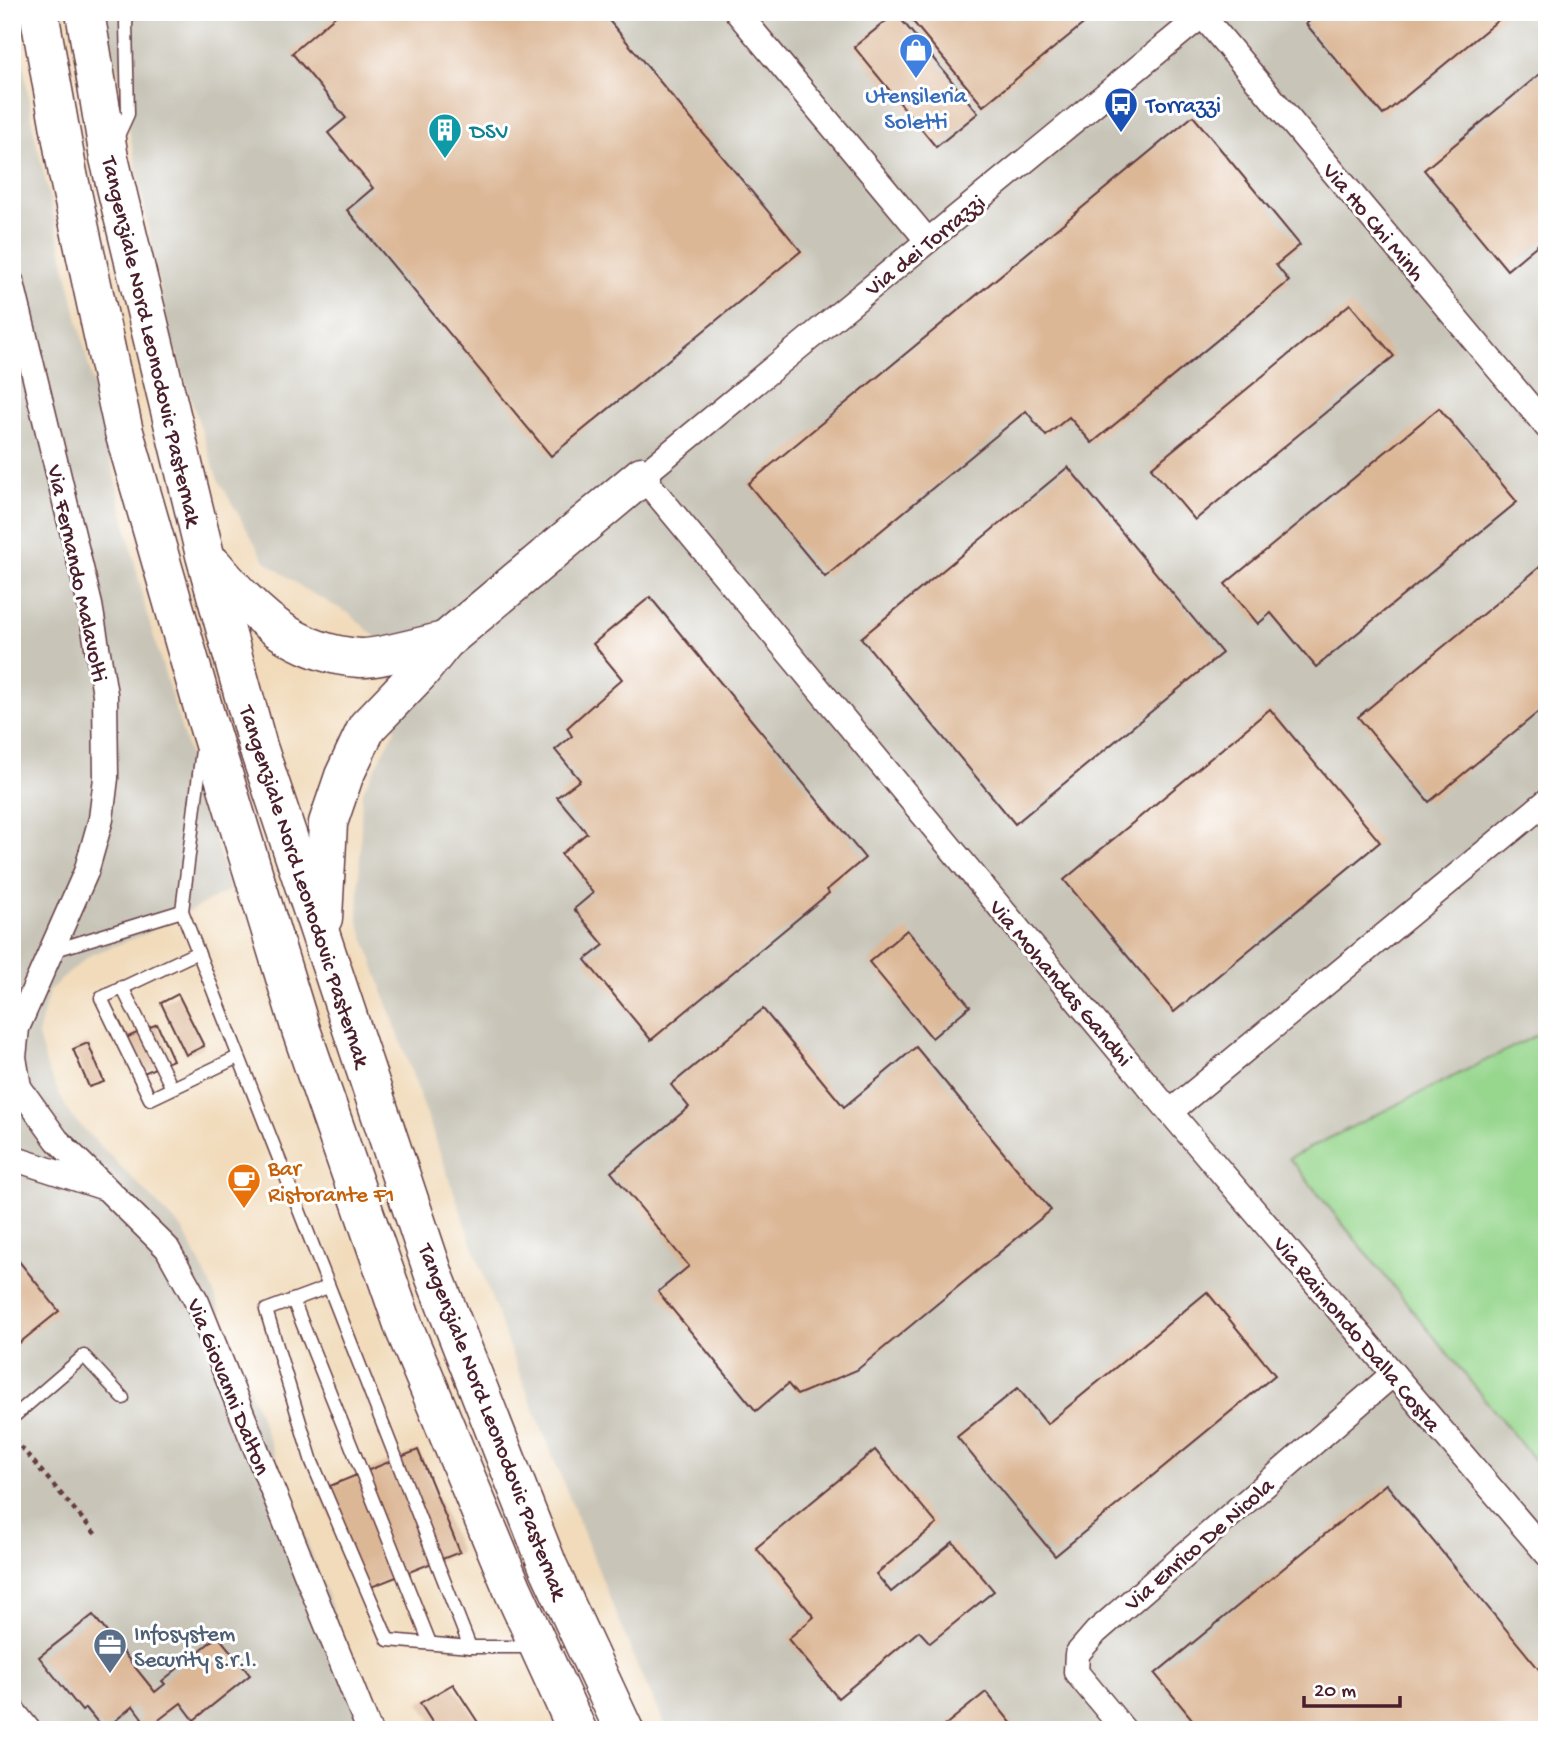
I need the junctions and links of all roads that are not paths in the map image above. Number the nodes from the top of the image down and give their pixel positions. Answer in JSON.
{"nodes":[{"id":1,"x":39,"y":12,"type":"edge"},
{"id":2,"x":85,"y":12,"type":"edge"},
{"id":3,"x":129,"y":12,"type":"edge"},
{"id":4,"x":737,"y":12,"type":"edge"},
{"id":5,"x":1204,"y":13,"type":"edge"},
{"id":6,"x":109,"y":158,"type":"junction"},
{"id":7,"x":928,"y":241,"type":"junction"},
{"id":8,"x":12,"y":283,"type":"edge"},
{"id":9,"x":1547,"y":427,"type":"edge"},
{"id":10,"x":642,"y":476,"type":"junction"},
{"id":11,"x":205,"y":555,"type":"junction"},
{"id":12,"x":445,"y":641,"type":"junction"},
{"id":13,"x":206,"y":718,"type":"junction"},
{"id":14,"x":1547,"y":801,"type":"edge"},
{"id":15,"x":182,"y":911,"type":"junction"},
{"id":16,"x":322,"y":940,"type":"junction"},
{"id":17,"x":52,"y":951,"type":"junction"},
{"id":18,"x":198,"y":952,"type":"junction"},
{"id":19,"x":36,"y":980,"type":"junction"},
{"id":20,"x":122,"y":988,"type":"junction"},
{"id":21,"x":12,"y":1001,"type":"edge"},
{"id":22,"x":238,"y":1057,"type":"junction"},
{"id":23,"x":172,"y":1088,"type":"junction"},
{"id":24,"x":15,"y":1092,"type":"edge"},
{"id":25,"x":1170,"y":1112,"type":"junction"},
{"id":26,"x":12,"y":1158,"type":"edge"},
{"id":27,"x":106,"y":1188,"type":"junction"},
{"id":28,"x":328,"y":1287,"type":"junction"},
{"id":29,"x":293,"y":1300,"type":"junction"},
{"id":30,"x":1393,"y":1374,"type":"junction"},
{"id":31,"x":123,"y":1398,"type":"dead end"},
{"id":32,"x":12,"y":1418,"type":"edge"},
{"id":33,"x":1547,"y":1554,"type":"edge"},
{"id":34,"x":430,"y":1643,"type":"junction"},
{"id":35,"x":470,"y":1647,"type":"junction"},
{"id":36,"x":539,"y":1647,"type":"junction"},
{"id":37,"x":12,"y":1700,"type":"edge"},
{"id":38,"x":36,"y":1730,"type":"edge"},
{"id":39,"x":369,"y":1730,"type":"edge"},
{"id":40,"x":577,"y":1730,"type":"edge"},
{"id":41,"x":624,"y":1730,"type":"edge"},
{"id":42,"x":1124,"y":1730,"type":"edge"}],
"edges":[{"from":1,"to":13,"type":"highway","name":"Tangenziale Nord Leonodovic Pasternak"},
{"from":2,"to":6,"type":"highway","name":"Tangenziale Nord Leonodovic Pasternak"},
{"from":3,"to":6,"type":"lane"},
{"from":4,"to":7,"type":"street"},
{"from":5,"to":7,"type":"street","name":"Via dei Torrazzi"},
{"from":5,"to":9,"type":"street","name":"Via Ho Chi Minh"},
{"from":6,"to":11,"type":"highway","name":"Tangenziale Nord Leonodovic Pasternak"},
{"from":7,"to":10,"type":"street","name":"Via dei Torrazzi"},
{"from":8,"to":17,"type":"street","name":"Via Fernando Malavolti"},
{"from":10,"to":12,"type":"highway"},
{"from":10,"to":25,"type":"street","name":"Via Mohandas Gandhi"},
{"from":11,"to":12,"type":"highway"},
{"from":11,"to":16,"type":"highway","name":"Tangenziale Nord Leonodovic Pasternak"},
{"from":12,"to":16,"type":"highway"},
{"from":13,"to":15,"type":"lane"},
{"from":13,"to":36,"type":"highway","name":"Tangenziale Nord Leonodovic Pasternak"},
{"from":14,"to":25,"type":"street"},
{"from":15,"to":17,"type":"lane"},
{"from":15,"to":18,"type":"lane"},
{"from":16,"to":41,"type":"highway","name":"Tangenziale Nord Leonodovic Pasternak"},
{"from":17,"to":19,"type":"street","name":"Via Fernando Malavolti"},
{"from":18,"to":20,"type":"lane"},
{"from":18,"to":22,"type":"lane"},
{"from":19,"to":21,"type":"street","name":"Via Fernando Malavolti"},
{"from":19,"to":24,"type":"street","name":"Via Fernando Malavolti"},
{"from":20,"to":23,"type":"lane"},
{"from":20,"to":23,"type":"lane"},
{"from":22,"to":23,"type":"lane"},
{"from":22,"to":28,"type":"lane"},
{"from":24,"to":27,"type":"street","name":"Via Giovanni Dalton"},
{"from":25,"to":30,"type":"street","name":"Via Raimondo Dalla Costa"},
{"from":26,"to":27,"type":"street"},
{"from":27,"to":39,"type":"street","name":"Via Giovanni Dalton"},
{"from":28,"to":29,"type":"lane"},
{"from":28,"to":35,"type":"lane"},
{"from":29,"to":34,"type":"lane"},
{"from":29,"to":34,"type":"lane"},
{"from":30,"to":33,"type":"street","name":"Via Raimondo Dalla Costa"},
{"from":30,"to":42,"type":"street","name":"Via Enrico De Nicola"},
{"from":31,"to":32,"type":"lane"},
{"from":34,"to":35,"type":"lane"},
{"from":35,"to":36,"type":"lane"},
{"from":36,"to":40,"type":"highway","name":"Tangenziale Nord Leonodovic Pasternak"},
{"from":37,"to":38,"type":"lane"}]}
